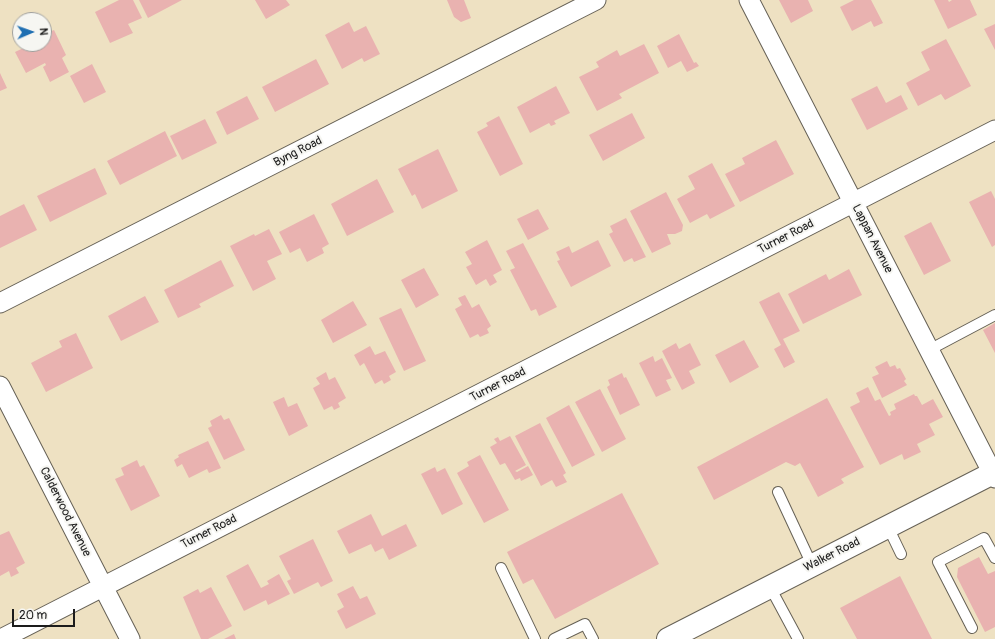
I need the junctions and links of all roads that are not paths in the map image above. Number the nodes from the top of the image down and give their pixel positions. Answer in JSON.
{"nodes":[{"id":1,"x":596,"y":0,"type":"edge"},
{"id":2,"x":749,"y":0,"type":"edge"},
{"id":3,"x":995,"y":130,"type":"edge"},
{"id":4,"x":853,"y":203,"type":"junction"},
{"id":5,"x":0,"y":303,"type":"edge"},
{"id":6,"x":995,"y":315,"type":"edge"},
{"id":7,"x":929,"y":350,"type":"junction"},
{"id":8,"x":0,"y":386,"type":"edge"},
{"id":9,"x":994,"y":474,"type":"edge"},
{"id":10,"x":778,"y":492,"type":"dead end"},
{"id":11,"x":888,"y":527,"type":"junction"},
{"id":12,"x":901,"y":554,"type":"dead end"},
{"id":13,"x":995,"y":558,"type":"edge"},
{"id":14,"x":812,"y":565,"type":"junction"},
{"id":15,"x":501,"y":568,"type":"dead end"},
{"id":16,"x":103,"y":586,"type":"junction"},
{"id":17,"x":770,"y":586,"type":"junction"},
{"id":18,"x":972,"y":628,"type":"dead end"},
{"id":19,"x":1,"y":639,"type":"edge"},
{"id":20,"x":130,"y":639,"type":"edge"},
{"id":21,"x":535,"y":639,"type":"edge"},
{"id":22,"x":554,"y":639,"type":"edge"},
{"id":23,"x":593,"y":639,"type":"edge"},
{"id":24,"x":668,"y":639,"type":"edge"},
{"id":25,"x":798,"y":639,"type":"edge"}],
"edges":[{"from":1,"to":5,"type":"street","name":"Byng Road"},
{"from":2,"to":4,"type":"street","name":"Lappan Avenue"},
{"from":3,"to":4,"type":"street","name":"Turner Road"},
{"from":4,"to":7,"type":"street","name":"Lappan Avenue"},
{"from":4,"to":16,"type":"street","name":"Turner Road"},
{"from":6,"to":7,"type":"lane"},
{"from":7,"to":9,"type":"street","name":"Lappan Avenue"},
{"from":8,"to":16,"type":"street","name":"Calderwood Avenue"},
{"from":9,"to":11,"type":"main road","name":"Walker Road"},
{"from":10,"to":14,"type":"lane"},
{"from":11,"to":12,"type":"lane"},
{"from":11,"to":14,"type":"main road","name":"Walker Road"},
{"from":13,"to":18,"type":"lane"},
{"from":14,"to":17,"type":"main road","name":"Walker Road"},
{"from":15,"to":21,"type":"lane"},
{"from":16,"to":19,"type":"street","name":"Turner Road"},
{"from":16,"to":20,"type":"street","name":"Calderwood Avenue"},
{"from":17,"to":24,"type":"main road","name":"Walker Road"},
{"from":17,"to":25,"type":"lane"},
{"from":22,"to":23,"type":"lane"}]}
